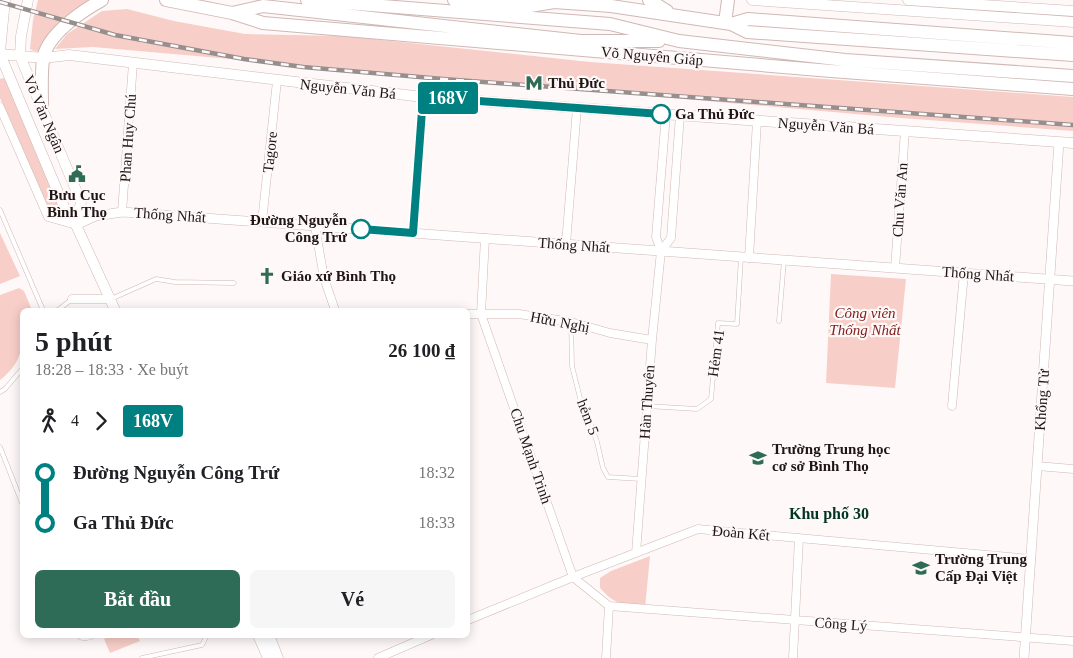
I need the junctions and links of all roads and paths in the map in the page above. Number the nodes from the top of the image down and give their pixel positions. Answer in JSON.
{"nodes":[{"id":1,"x":5,"y":0,"type":"edge"},
{"id":2,"x":28,"y":0,"type":"edge"},
{"id":3,"x":102,"y":0,"type":"edge"},
{"id":4,"x":166,"y":0,"type":"edge"},
{"id":5,"x":307,"y":0,"type":"edge"},
{"id":6,"x":454,"y":0,"type":"edge"},
{"id":7,"x":649,"y":0,"type":"edge"},
{"id":8,"x":728,"y":0,"type":"edge"},
{"id":9,"x":752,"y":0,"type":"edge"},
{"id":10,"x":908,"y":0,"type":"edge"},
{"id":11,"x":549,"y":2,"type":"edge"},
{"id":12,"x":1073,"y":11,"type":"edge"},
{"id":13,"x":232,"y":13,"type":"junction"},
{"id":14,"x":674,"y":14,"type":"junction"},
{"id":15,"x":1073,"y":22,"type":"edge"},
{"id":16,"x":728,"y":23,"type":"junction"},
{"id":17,"x":679,"y":41,"type":"junction"},
{"id":18,"x":1073,"y":43,"type":"edge"},
{"id":19,"x":0,"y":53,"type":"edge"},
{"id":20,"x":1073,"y":55,"type":"edge"},
{"id":21,"x":20,"y":56,"type":"junction"},
{"id":22,"x":43,"y":58,"type":"junction"},
{"id":23,"x":845,"y":60,"type":"junction"},
{"id":24,"x":133,"y":63,"type":"junction"},
{"id":25,"x":902,"y":64,"type":"junction"},
{"id":26,"x":831,"y":71,"type":"junction"},
{"id":27,"x":1073,"y":76,"type":"edge"},
{"id":28,"x":916,"y":77,"type":"junction"},
{"id":29,"x":278,"y":81,"type":"junction"},
{"id":30,"x":1073,"y":89,"type":"edge"},
{"id":31,"x":423,"y":97,"type":"junction"},
{"id":32,"x":0,"y":107,"type":"edge"},
{"id":33,"x":42,"y":107,"type":"junction"},
{"id":34,"x":577,"y":108,"type":"junction"},
{"id":35,"x":666,"y":114,"type":"junction"},
{"id":36,"x":680,"y":115,"type":"junction"},
{"id":37,"x":758,"y":121,"type":"junction"},
{"id":38,"x":905,"y":131,"type":"junction"},
{"id":39,"x":1059,"y":142,"type":"junction"},
{"id":40,"x":1073,"y":144,"type":"edge"},
{"id":41,"x":0,"y":210,"type":"edge"},
{"id":42,"x":122,"y":212,"type":"junction"},
{"id":43,"x":262,"y":222,"type":"junction"},
{"id":44,"x":76,"y":225,"type":"junction"},
{"id":45,"x":315,"y":226,"type":"junction"},
{"id":46,"x":413,"y":233,"type":"junction"},
{"id":47,"x":485,"y":238,"type":"junction"},
{"id":48,"x":566,"y":244,"type":"junction"},
{"id":49,"x":661,"y":251,"type":"junction"},
{"id":50,"x":745,"y":257,"type":"junction"},
{"id":51,"x":784,"y":260,"type":"junction"},
{"id":52,"x":895,"y":268,"type":"junction"},
{"id":53,"x":964,"y":274,"type":"junction"},
{"id":54,"x":1050,"y":280,"type":"junction"},
{"id":55,"x":1073,"y":281,"type":"edge"},
{"id":56,"x":234,"y":283,"type":"dead end"},
{"id":57,"x":72,"y":299,"type":"joint"},
{"id":58,"x":110,"y":299,"type":"junction"},
{"id":59,"x":42,"y":308,"type":"edge"},
{"id":60,"x":61,"y":308,"type":"edge"},
{"id":61,"x":115,"y":308,"type":"edge"},
{"id":62,"x":334,"y":308,"type":"edge"},
{"id":63,"x":470,"y":314,"type":"edge"},
{"id":64,"x":481,"y":314,"type":"junction"},
{"id":65,"x":779,"y":321,"type":"dead end"},
{"id":66,"x":572,"y":322,"type":"junction"},
{"id":67,"x":652,"y":340,"type":"junction"},
{"id":68,"x":20,"y":371,"type":"edge"},
{"id":69,"x":0,"y":392,"type":"edge"},
{"id":70,"x":647,"y":406,"type":"junction"},
{"id":71,"x":952,"y":406,"type":"dead end"},
{"id":72,"x":0,"y":447,"type":"edge"},
{"id":73,"x":1037,"y":466,"type":"junction"},
{"id":74,"x":1073,"y":469,"type":"edge"},
{"id":75,"x":641,"y":479,"type":"junction"},
{"id":76,"x":20,"y":498,"type":"edge"},
{"id":77,"x":799,"y":538,"type":"junction"},
{"id":78,"x":636,"y":553,"type":"junction"},
{"id":79,"x":1030,"y":559,"type":"junction"},
{"id":80,"x":573,"y":577,"type":"junction"},
{"id":81,"x":609,"y":606,"type":"junction"},
{"id":82,"x":470,"y":619,"type":"edge"},
{"id":83,"x":795,"y":620,"type":"junction"},
{"id":84,"x":206,"y":638,"type":"edge"},
{"id":85,"x":259,"y":638,"type":"edge"},
{"id":86,"x":269,"y":638,"type":"edge"},
{"id":87,"x":425,"y":638,"type":"edge"},
{"id":88,"x":1025,"y":638,"type":"junction"},
{"id":89,"x":1073,"y":641,"type":"edge"},
{"id":90,"x":142,"y":658,"type":"edge"},
{"id":91,"x":268,"y":658,"type":"edge"},
{"id":92,"x":278,"y":658,"type":"edge"},
{"id":93,"x":378,"y":658,"type":"edge"},
{"id":94,"x":606,"y":658,"type":"edge"},
{"id":95,"x":793,"y":658,"type":"edge"},
{"id":96,"x":1024,"y":658,"type":"edge"}],
"edges":[{"from":1,"to":19,"type":"main road","name":"Võ Văn Ngân"},
{"from":2,"to":21,"type":"main road","name":"Võ Văn Ngân"},
{"from":3,"to":22,"type":"highway"},
{"from":4,"to":13,"type":"highway","name":"Võ Nguyên Giáp"},
{"from":5,"to":17,"type":"highway","name":"Võ Nguyên Giáp"},
{"from":6,"to":11,"type":"highway"},
{"from":7,"to":14,"type":"highway"},
{"from":8,"to":16,"type":"highway"},
{"from":9,"to":15,"type":"main road"},
{"from":10,"to":12,"type":"main road"},
{"from":11,"to":14,"type":"highway"},
{"from":13,"to":17,"type":"highway","name":"Võ Nguyên Giáp"},
{"from":13,"to":26,"type":"highway","name":"Võ Nguyên Giáp"},
{"from":14,"to":16,"type":"highway"},
{"from":16,"to":18,"type":"highway"},
{"from":16,"to":20,"type":"highway"},
{"from":17,"to":23,"type":"highway","name":"Võ Nguyên Giáp"},
{"from":19,"to":21,"type":"main road","name":"Nguyễn Văn Bá"},
{"from":19,"to":44,"type":"main road","name":"Võ Văn Ngân"},
{"from":21,"to":22,"type":"main road","name":"Nguyễn Văn Bá"},
{"from":21,"to":33,"type":"main road","name":"Võ Văn Ngân"},
{"from":22,"to":24,"type":"main road","name":"Nguyễn Văn Bá"},
{"from":22,"to":33,"type":"highway"},
{"from":23,"to":25,"type":"highway","name":"Võ Nguyên Giáp"},
{"from":23,"to":26,"type":"highway"},
{"from":24,"to":29,"type":"main road","name":"Nguyễn Văn Bá"},
{"from":24,"to":42,"type":"street","name":"Phan Huy Chú"},
{"from":25,"to":27,"type":"highway","name":"Võ Nguyên Giáp"},
{"from":25,"to":28,"type":"highway"},
{"from":26,"to":28,"type":"highway","name":"Võ Nguyên Giáp"},
{"from":28,"to":30,"type":"highway","name":"Võ Nguyên Giáp"},
{"from":29,"to":31,"type":"main road","name":"Nguyễn Văn Bá"},
{"from":29,"to":43,"type":"street","name":"Tagore"},
{"from":31,"to":34,"type":"main road","name":"Nguyễn Văn Bá"},
{"from":31,"to":46,"type":"street"},
{"from":32,"to":44,"type":"street"},
{"from":33,"to":44,"type":"main road","name":"Võ Văn Ngân"},
{"from":34,"to":35,"type":"main road","name":"Nguyễn Văn Bá"},
{"from":34,"to":48,"type":"street"},
{"from":35,"to":36,"type":"main road","name":"Nguyễn Văn Bá"},
{"from":35,"to":49,"type":"street","name":"Hàn Thuyên"},
{"from":36,"to":37,"type":"main road","name":"Nguyễn Văn Bá"},
{"from":36,"to":49,"type":"street","name":"Hàn Thuyên"},
{"from":37,"to":38,"type":"main road","name":"Nguyễn Văn Bá"},
{"from":37,"to":50,"type":"street"},
{"from":38,"to":39,"type":"main road","name":"Nguyễn Văn Bá"},
{"from":38,"to":52,"type":"street","name":"Chu Văn An"},
{"from":39,"to":40,"type":"main road","name":"Nguyễn Văn Bá"},
{"from":39,"to":54,"type":"street","name":"Khổng Tử"},
{"from":41,"to":59,"type":"lane"},
{"from":42,"to":43,"type":"street","name":"Thống Nhất"},
{"from":42,"to":44,"type":"street","name":"Thống Nhất"},
{"from":43,"to":45,"type":"street","name":"Thống Nhất"},
{"from":44,"to":58,"type":"main road","name":"Võ Văn Ngân"},
{"from":45,"to":46,"type":"street","name":"Thống Nhất"},
{"from":45,"to":62,"type":"street"},
{"from":46,"to":47,"type":"street","name":"Thống Nhất"},
{"from":47,"to":48,"type":"street","name":"Thống Nhất"},
{"from":47,"to":64,"type":"street","name":"Chu Mạnh Trinh"},
{"from":48,"to":49,"type":"street","name":"Thống Nhất"},
{"from":49,"to":50,"type":"street","name":"Thống Nhất"},
{"from":49,"to":67,"type":"street","name":"Hàn Thuyên"},
{"from":50,"to":51,"type":"street","name":"Thống Nhất"},
{"from":50,"to":70,"type":"lane","name":"Hẻm 41"},
{"from":51,"to":52,"type":"street","name":"Thống Nhất"},
{"from":51,"to":65,"type":"lane"},
{"from":52,"to":53,"type":"street","name":"Thống Nhất"},
{"from":53,"to":54,"type":"street","name":"Thống Nhất"},
{"from":53,"to":71,"type":"street"},
{"from":54,"to":55,"type":"street","name":"Thống Nhất"},
{"from":54,"to":73,"type":"street","name":"Khổng Tử"},
{"from":56,"to":58,"type":"lane"},
{"from":57,"to":58,"type":"street"},
{"from":57,"to":60,"type":"lane"},
{"from":58,"to":61,"type":"main road","name":"Võ Văn Ngân"},
{"from":63,"to":64,"type":"street","name":"Hữu Nghị"},
{"from":64,"to":66,"type":"street","name":"Hữu Nghị"},
{"from":64,"to":80,"type":"street","name":"Chu Mạnh Trinh"},
{"from":66,"to":67,"type":"street","name":"Hữu Nghị"},
{"from":66,"to":75,"type":"lane","name":"hẻm 5"},
{"from":67,"to":70,"type":"street","name":"Hàn Thuyên"},
{"from":68,"to":69,"type":"lane"},
{"from":70,"to":75,"type":"street","name":"Hàn Thuyên"},
{"from":72,"to":76,"type":"lane"},
{"from":73,"to":74,"type":"street"},
{"from":73,"to":79,"type":"street","name":"Khổng Tử"},
{"from":75,"to":78,"type":"street","name":"Hàn Thuyên"},
{"from":77,"to":78,"type":"street","name":"Đoàn Kết"},
{"from":77,"to":79,"type":"street","name":"Đoàn Kết"},
{"from":77,"to":83,"type":"street"},
{"from":78,"to":80,"type":"street","name":"Đoàn Kết"},
{"from":79,"to":88,"type":"street","name":"Khổng Tử"},
{"from":80,"to":81,"type":"street"},
{"from":80,"to":82,"type":"street","name":"Đoàn Kết"},
{"from":81,"to":83,"type":"street","name":"Công Lý"},
{"from":81,"to":94,"type":"street"},
{"from":83,"to":88,"type":"street","name":"Công Lý"},
{"from":83,"to":95,"type":"street"},
{"from":84,"to":90,"type":"lane"},
{"from":85,"to":91,"type":"main road"},
{"from":86,"to":92,"type":"main road"},
{"from":87,"to":93,"type":"street"},
{"from":88,"to":89,"type":"street","name":"Công Lý"},
{"from":88,"to":96,"type":"street","name":"Khổng Tử"}]}
